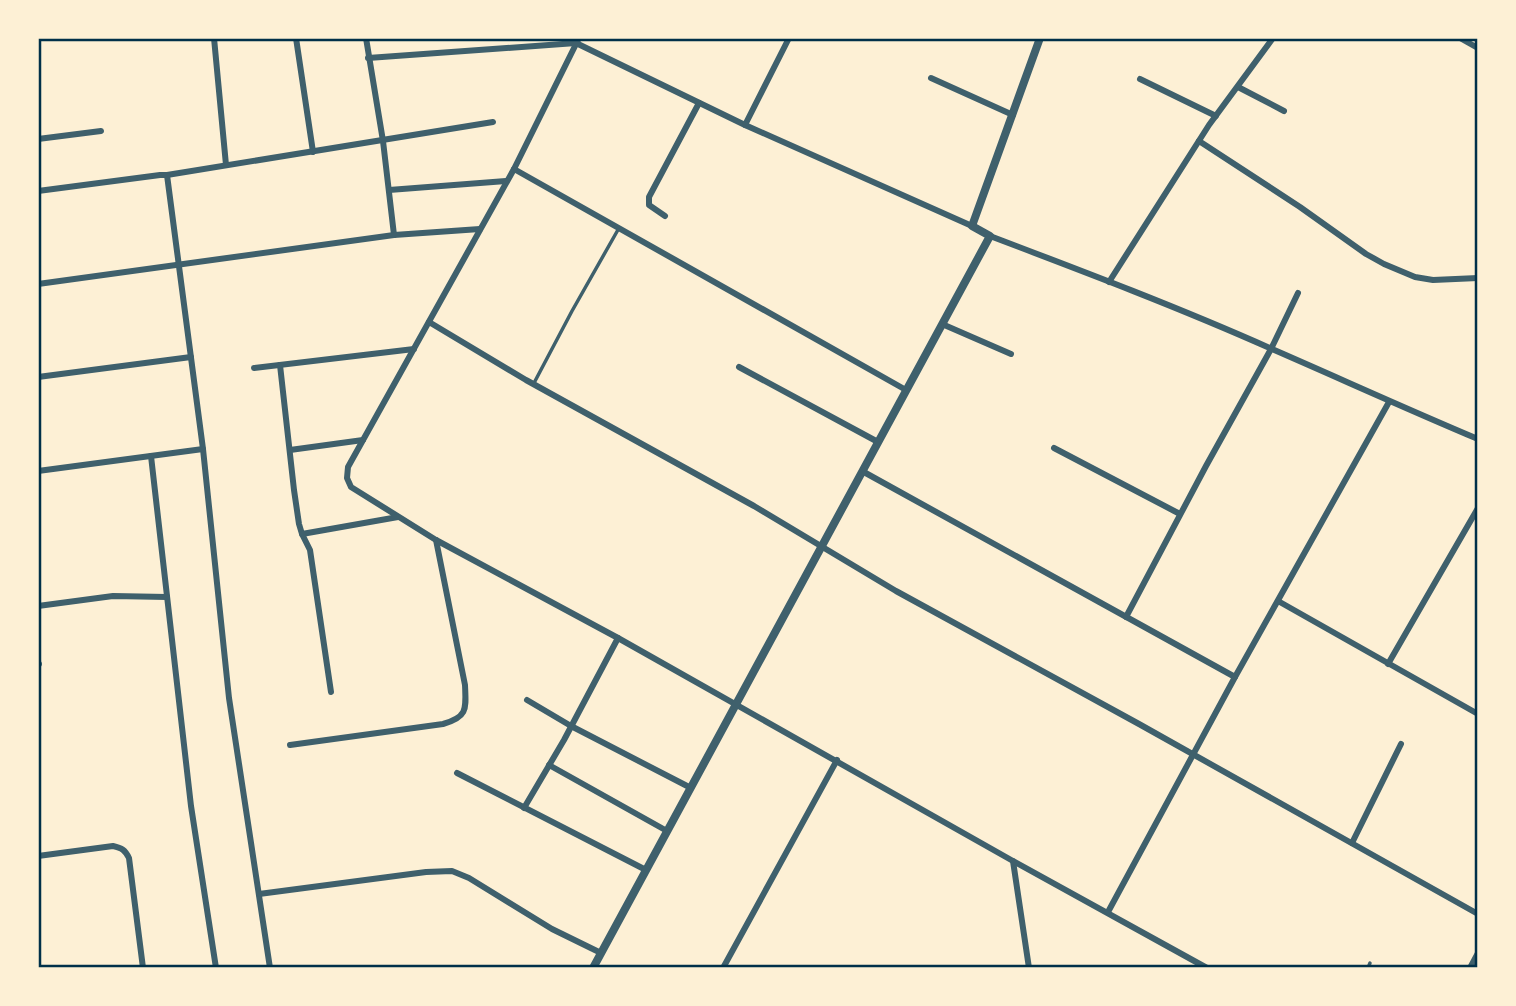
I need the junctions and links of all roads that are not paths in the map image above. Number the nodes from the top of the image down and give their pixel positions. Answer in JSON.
{"nodes":[{"id":1,"x":214,"y":38,"type":"edge"},
{"id":2,"x":296,"y":38,"type":"edge"},
{"id":3,"x":366,"y":38,"type":"edge"},
{"id":4,"x":789,"y":38,"type":"edge"},
{"id":5,"x":1040,"y":38,"type":"edge"},
{"id":6,"x":1273,"y":38,"type":"edge"},
{"id":7,"x":1460,"y":38,"type":"edge"},
{"id":8,"x":577,"y":41,"type":"edge"},
{"id":9,"x":1475,"y":47,"type":"dead end"},
{"id":10,"x":368,"y":58,"type":"junction"},
{"id":11,"x":931,"y":78,"type":"dead end"},
{"id":12,"x":1140,"y":79,"type":"dead end"},
{"id":13,"x":1238,"y":86,"type":"junction"},
{"id":14,"x":699,"y":103,"type":"junction"},
{"id":15,"x":1284,"y":111,"type":"dead end"},
{"id":16,"x":1013,"y":115,"type":"junction"},
{"id":17,"x":1216,"y":116,"type":"junction"},
{"id":18,"x":493,"y":122,"type":"dead end"},
{"id":19,"x":745,"y":125,"type":"junction"},
{"id":20,"x":102,"y":131,"type":"dead end"},
{"id":21,"x":38,"y":139,"type":"edge"},
{"id":22,"x":383,"y":141,"type":"junction"},
{"id":23,"x":1199,"y":141,"type":"junction"},
{"id":24,"x":313,"y":152,"type":"junction"},
{"id":25,"x":226,"y":165,"type":"junction"},
{"id":26,"x":514,"y":169,"type":"junction"},
{"id":27,"x":167,"y":176,"type":"junction"},
{"id":28,"x":506,"y":181,"type":"junction"},
{"id":29,"x":389,"y":190,"type":"junction"},
{"id":30,"x":38,"y":191,"type":"edge"},
{"id":31,"x":665,"y":216,"type":"dead end"},
{"id":32,"x":972,"y":226,"type":"junction"},
{"id":33,"x":619,"y":228,"type":"junction"},
{"id":34,"x":480,"y":229,"type":"junction"},
{"id":35,"x":394,"y":235,"type":"junction"},
{"id":36,"x":990,"y":236,"type":"junction"},
{"id":37,"x":180,"y":264,"type":"junction"},
{"id":38,"x":1478,"y":278,"type":"edge"},
{"id":39,"x":1109,"y":282,"type":"junction"},
{"id":40,"x":38,"y":284,"type":"edge"},
{"id":41,"x":1298,"y":293,"type":"dead end"},
{"id":42,"x":429,"y":322,"type":"junction"},
{"id":43,"x":943,"y":324,"type":"junction"},
{"id":44,"x":414,"y":349,"type":"junction"},
{"id":45,"x":1271,"y":349,"type":"junction"},
{"id":46,"x":1012,"y":354,"type":"dead end"},
{"id":47,"x":191,"y":358,"type":"junction"},
{"id":48,"x":281,"y":365,"type":"junction"},
{"id":49,"x":739,"y":367,"type":"dead end"},
{"id":50,"x":254,"y":369,"type":"dead end"},
{"id":51,"x":38,"y":377,"type":"edge"},
{"id":52,"x":534,"y":384,"type":"junction"},
{"id":53,"x":906,"y":390,"type":"junction"},
{"id":54,"x":1389,"y":402,"type":"junction"},
{"id":55,"x":1478,"y":439,"type":"edge"},
{"id":56,"x":363,"y":440,"type":"junction"},
{"id":57,"x":878,"y":442,"type":"junction"},
{"id":58,"x":1054,"y":448,"type":"dead end"},
{"id":59,"x":203,"y":449,"type":"junction"},
{"id":60,"x":290,"y":450,"type":"junction"},
{"id":61,"x":151,"y":456,"type":"junction"},
{"id":62,"x":38,"y":471,"type":"edge"},
{"id":63,"x":862,"y":471,"type":"junction"},
{"id":64,"x":1478,"y":508,"type":"edge"},
{"id":65,"x":1180,"y":514,"type":"junction"},
{"id":66,"x":398,"y":517,"type":"junction"},
{"id":67,"x":302,"y":534,"type":"junction"},
{"id":68,"x":436,"y":540,"type":"junction"},
{"id":69,"x":821,"y":547,"type":"junction"},
{"id":70,"x":167,"y":597,"type":"junction"},
{"id":71,"x":1278,"y":601,"type":"junction"},
{"id":72,"x":38,"y":606,"type":"edge"},
{"id":73,"x":1126,"y":617,"type":"junction"},
{"id":74,"x":618,"y":638,"type":"junction"},
{"id":75,"x":1388,"y":664,"type":"junction"},
{"id":76,"x":1235,"y":677,"type":"junction"},
{"id":77,"x":331,"y":692,"type":"dead end"},
{"id":78,"x":527,"y":700,"type":"dead end"},
{"id":79,"x":736,"y":704,"type":"junction"},
{"id":80,"x":1478,"y":714,"type":"edge"},
{"id":81,"x":571,"y":726,"type":"junction"},
{"id":82,"x":1401,"y":744,"type":"dead end"},
{"id":83,"x":290,"y":745,"type":"dead end"},
{"id":84,"x":1192,"y":755,"type":"junction"},
{"id":85,"x":837,"y":760,"type":"junction"},
{"id":86,"x":549,"y":765,"type":"junction"},
{"id":87,"x":457,"y":773,"type":"dead end"},
{"id":88,"x":691,"y":788,"type":"junction"},
{"id":89,"x":524,"y":808,"type":"junction"},
{"id":90,"x":667,"y":831,"type":"junction"},
{"id":91,"x":1352,"y":843,"type":"junction"},
{"id":92,"x":38,"y":856,"type":"edge"},
{"id":93,"x":1013,"y":861,"type":"junction"},
{"id":94,"x":646,"y":870,"type":"junction"},
{"id":95,"x":259,"y":894,"type":"junction"},
{"id":96,"x":1108,"y":912,"type":"junction"},
{"id":97,"x":1478,"y":914,"type":"edge"},
{"id":98,"x":601,"y":953,"type":"junction"},
{"id":99,"x":1478,"y":953,"type":"edge"},
{"id":100,"x":143,"y":968,"type":"edge"},
{"id":101,"x":216,"y":968,"type":"edge"},
{"id":102,"x":271,"y":968,"type":"edge"},
{"id":103,"x":593,"y":968,"type":"edge"},
{"id":104,"x":723,"y":968,"type":"edge"},
{"id":105,"x":1029,"y":968,"type":"edge"},
{"id":106,"x":1207,"y":968,"type":"edge"},
{"id":107,"x":1470,"y":968,"type":"edge"}],
"edges":[{"from":1,"to":25,"type":"street"},
{"from":2,"to":24,"type":"street"},
{"from":3,"to":10,"type":"street"},
{"from":4,"to":19,"type":"street"},
{"from":5,"to":16,"type":"street"},
{"from":6,"to":13,"type":"street"},
{"from":7,"to":9,"type":"street"},
{"from":8,"to":10,"type":"street"},
{"from":8,"to":14,"type":"street"},
{"from":8,"to":26,"type":"street"},
{"from":10,"to":22,"type":"street"},
{"from":11,"to":16,"type":"street"},
{"from":12,"to":17,"type":"street"},
{"from":13,"to":15,"type":"street"},
{"from":13,"to":17,"type":"street"},
{"from":14,"to":19,"type":"street"},
{"from":14,"to":31,"type":"street"},
{"from":16,"to":32,"type":"street"},
{"from":17,"to":23,"type":"street"},
{"from":18,"to":22,"type":"street"},
{"from":19,"to":32,"type":"street"},
{"from":20,"to":21,"type":"street"},
{"from":22,"to":24,"type":"street"},
{"from":22,"to":29,"type":"street"},
{"from":23,"to":38,"type":"street"},
{"from":23,"to":39,"type":"street"},
{"from":24,"to":25,"type":"street"},
{"from":25,"to":27,"type":"street"},
{"from":26,"to":28,"type":"street"},
{"from":26,"to":33,"type":"street"},
{"from":27,"to":30,"type":"street"},
{"from":27,"to":37,"type":"street"},
{"from":28,"to":29,"type":"street"},
{"from":28,"to":34,"type":"street"},
{"from":29,"to":35,"type":"street"},
{"from":32,"to":36,"type":"street"},
{"from":33,"to":52,"type":"lane"},
{"from":33,"to":53,"type":"street"},
{"from":34,"to":35,"type":"street"},
{"from":34,"to":42,"type":"street"},
{"from":35,"to":37,"type":"street"},
{"from":36,"to":39,"type":"street"},
{"from":36,"to":43,"type":"street"},
{"from":37,"to":40,"type":"street"},
{"from":37,"to":47,"type":"street"},
{"from":39,"to":45,"type":"street"},
{"from":41,"to":45,"type":"street"},
{"from":42,"to":44,"type":"street"},
{"from":42,"to":52,"type":"street"},
{"from":43,"to":46,"type":"street"},
{"from":43,"to":53,"type":"street"},
{"from":44,"to":48,"type":"street"},
{"from":44,"to":56,"type":"street"},
{"from":45,"to":54,"type":"street"},
{"from":45,"to":65,"type":"street"},
{"from":47,"to":51,"type":"street"},
{"from":47,"to":59,"type":"street"},
{"from":48,"to":50,"type":"street"},
{"from":48,"to":60,"type":"street"},
{"from":49,"to":57,"type":"street"},
{"from":52,"to":69,"type":"street"},
{"from":53,"to":57,"type":"street"},
{"from":54,"to":55,"type":"street"},
{"from":54,"to":71,"type":"street"},
{"from":56,"to":60,"type":"street"},
{"from":56,"to":66,"type":"street"},
{"from":57,"to":63,"type":"street"},
{"from":58,"to":65,"type":"street"},
{"from":59,"to":61,"type":"street"},
{"from":59,"to":95,"type":"street"},
{"from":60,"to":67,"type":"street"},
{"from":61,"to":62,"type":"street"},
{"from":61,"to":70,"type":"street"},
{"from":63,"to":69,"type":"street"},
{"from":63,"to":73,"type":"street"},
{"from":64,"to":75,"type":"street"},
{"from":65,"to":73,"type":"street"},
{"from":66,"to":67,"type":"street"},
{"from":66,"to":68,"type":"street"},
{"from":67,"to":77,"type":"street"},
{"from":68,"to":74,"type":"street"},
{"from":68,"to":83,"type":"street"},
{"from":69,"to":79,"type":"street"},
{"from":69,"to":84,"type":"street"},
{"from":70,"to":72,"type":"street"},
{"from":70,"to":101,"type":"street"},
{"from":71,"to":75,"type":"street"},
{"from":71,"to":76,"type":"street"},
{"from":73,"to":76,"type":"street"},
{"from":74,"to":79,"type":"street"},
{"from":74,"to":81,"type":"street"},
{"from":75,"to":80,"type":"street"},
{"from":76,"to":84,"type":"street"},
{"from":78,"to":81,"type":"street"},
{"from":79,"to":85,"type":"street"},
{"from":79,"to":88,"type":"street"},
{"from":81,"to":86,"type":"street"},
{"from":81,"to":88,"type":"street"},
{"from":82,"to":91,"type":"street"},
{"from":84,"to":91,"type":"street"},
{"from":84,"to":96,"type":"street"},
{"from":85,"to":93,"type":"street"},
{"from":85,"to":104,"type":"street"},
{"from":86,"to":89,"type":"street"},
{"from":86,"to":90,"type":"street"},
{"from":87,"to":89,"type":"street"},
{"from":88,"to":90,"type":"street"},
{"from":89,"to":94,"type":"street"},
{"from":90,"to":94,"type":"street"},
{"from":91,"to":97,"type":"street"},
{"from":92,"to":100,"type":"street"},
{"from":93,"to":96,"type":"street"},
{"from":93,"to":105,"type":"street"},
{"from":94,"to":98,"type":"street"},
{"from":95,"to":98,"type":"street"},
{"from":95,"to":102,"type":"street"},
{"from":96,"to":106,"type":"street"},
{"from":98,"to":103,"type":"street"},
{"from":99,"to":107,"type":"street"}]}
